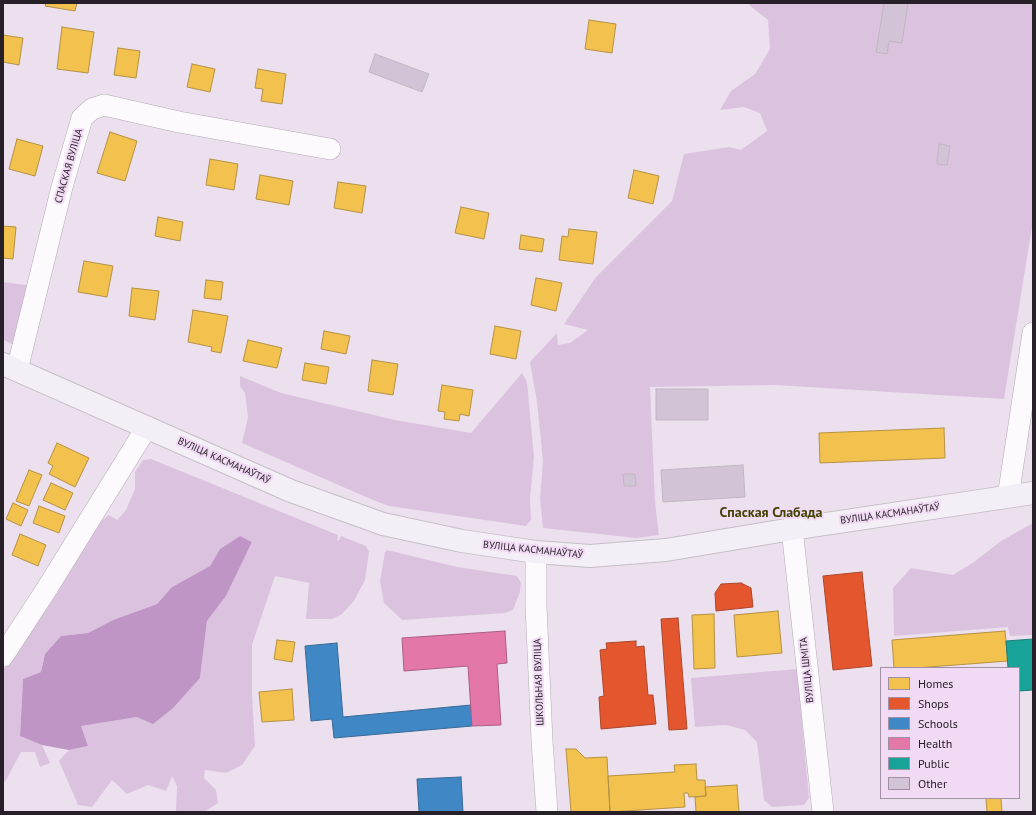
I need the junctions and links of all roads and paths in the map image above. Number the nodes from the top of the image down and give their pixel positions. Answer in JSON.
{"nodes":[{"id":1,"x":330,"y":148,"type":"dead end"},
{"id":2,"x":1033,"y":333,"type":"edge"},
{"id":3,"x":10,"y":367,"type":"edge"},
{"id":4,"x":147,"y":427,"type":"junction"},
{"id":5,"x":1033,"y":493,"type":"edge"},
{"id":6,"x":1008,"y":497,"type":"junction"},
{"id":7,"x":792,"y":529,"type":"junction"},
{"id":8,"x":536,"y":552,"type":"junction"},
{"id":9,"x":3,"y":656,"type":"edge"},
{"id":10,"x":547,"y":812,"type":"edge"},
{"id":11,"x":823,"y":812,"type":"edge"}],
"edges":[{"from":1,"to":3,"type":"street","name":"СПАСКАЯ ВУЛІЦА"},
{"from":2,"to":6,"type":"street"},
{"from":3,"to":4,"type":"main road","name":"ВУЛІЦА КАСМАНАЎТАЎ"},
{"from":4,"to":8,"type":"main road","name":"ВУЛІЦА КАСМАНАЎТАЎ"},
{"from":4,"to":9,"type":"street"},
{"from":5,"to":6,"type":"main road","name":"ВУЛІЦА КАСМАНАЎТАЎ"},
{"from":6,"to":7,"type":"main road","name":"ВУЛІЦА КАСМАНАЎТАЎ"},
{"from":7,"to":8,"type":"main road","name":"ВУЛІЦА КАСМАНАЎТАЎ"},
{"from":7,"to":11,"type":"street","name":"ВУЛІЦА ШМІТА"},
{"from":8,"to":10,"type":"street","name":"ШКОЛЬНАЯ ВУЛІЦА"}]}
